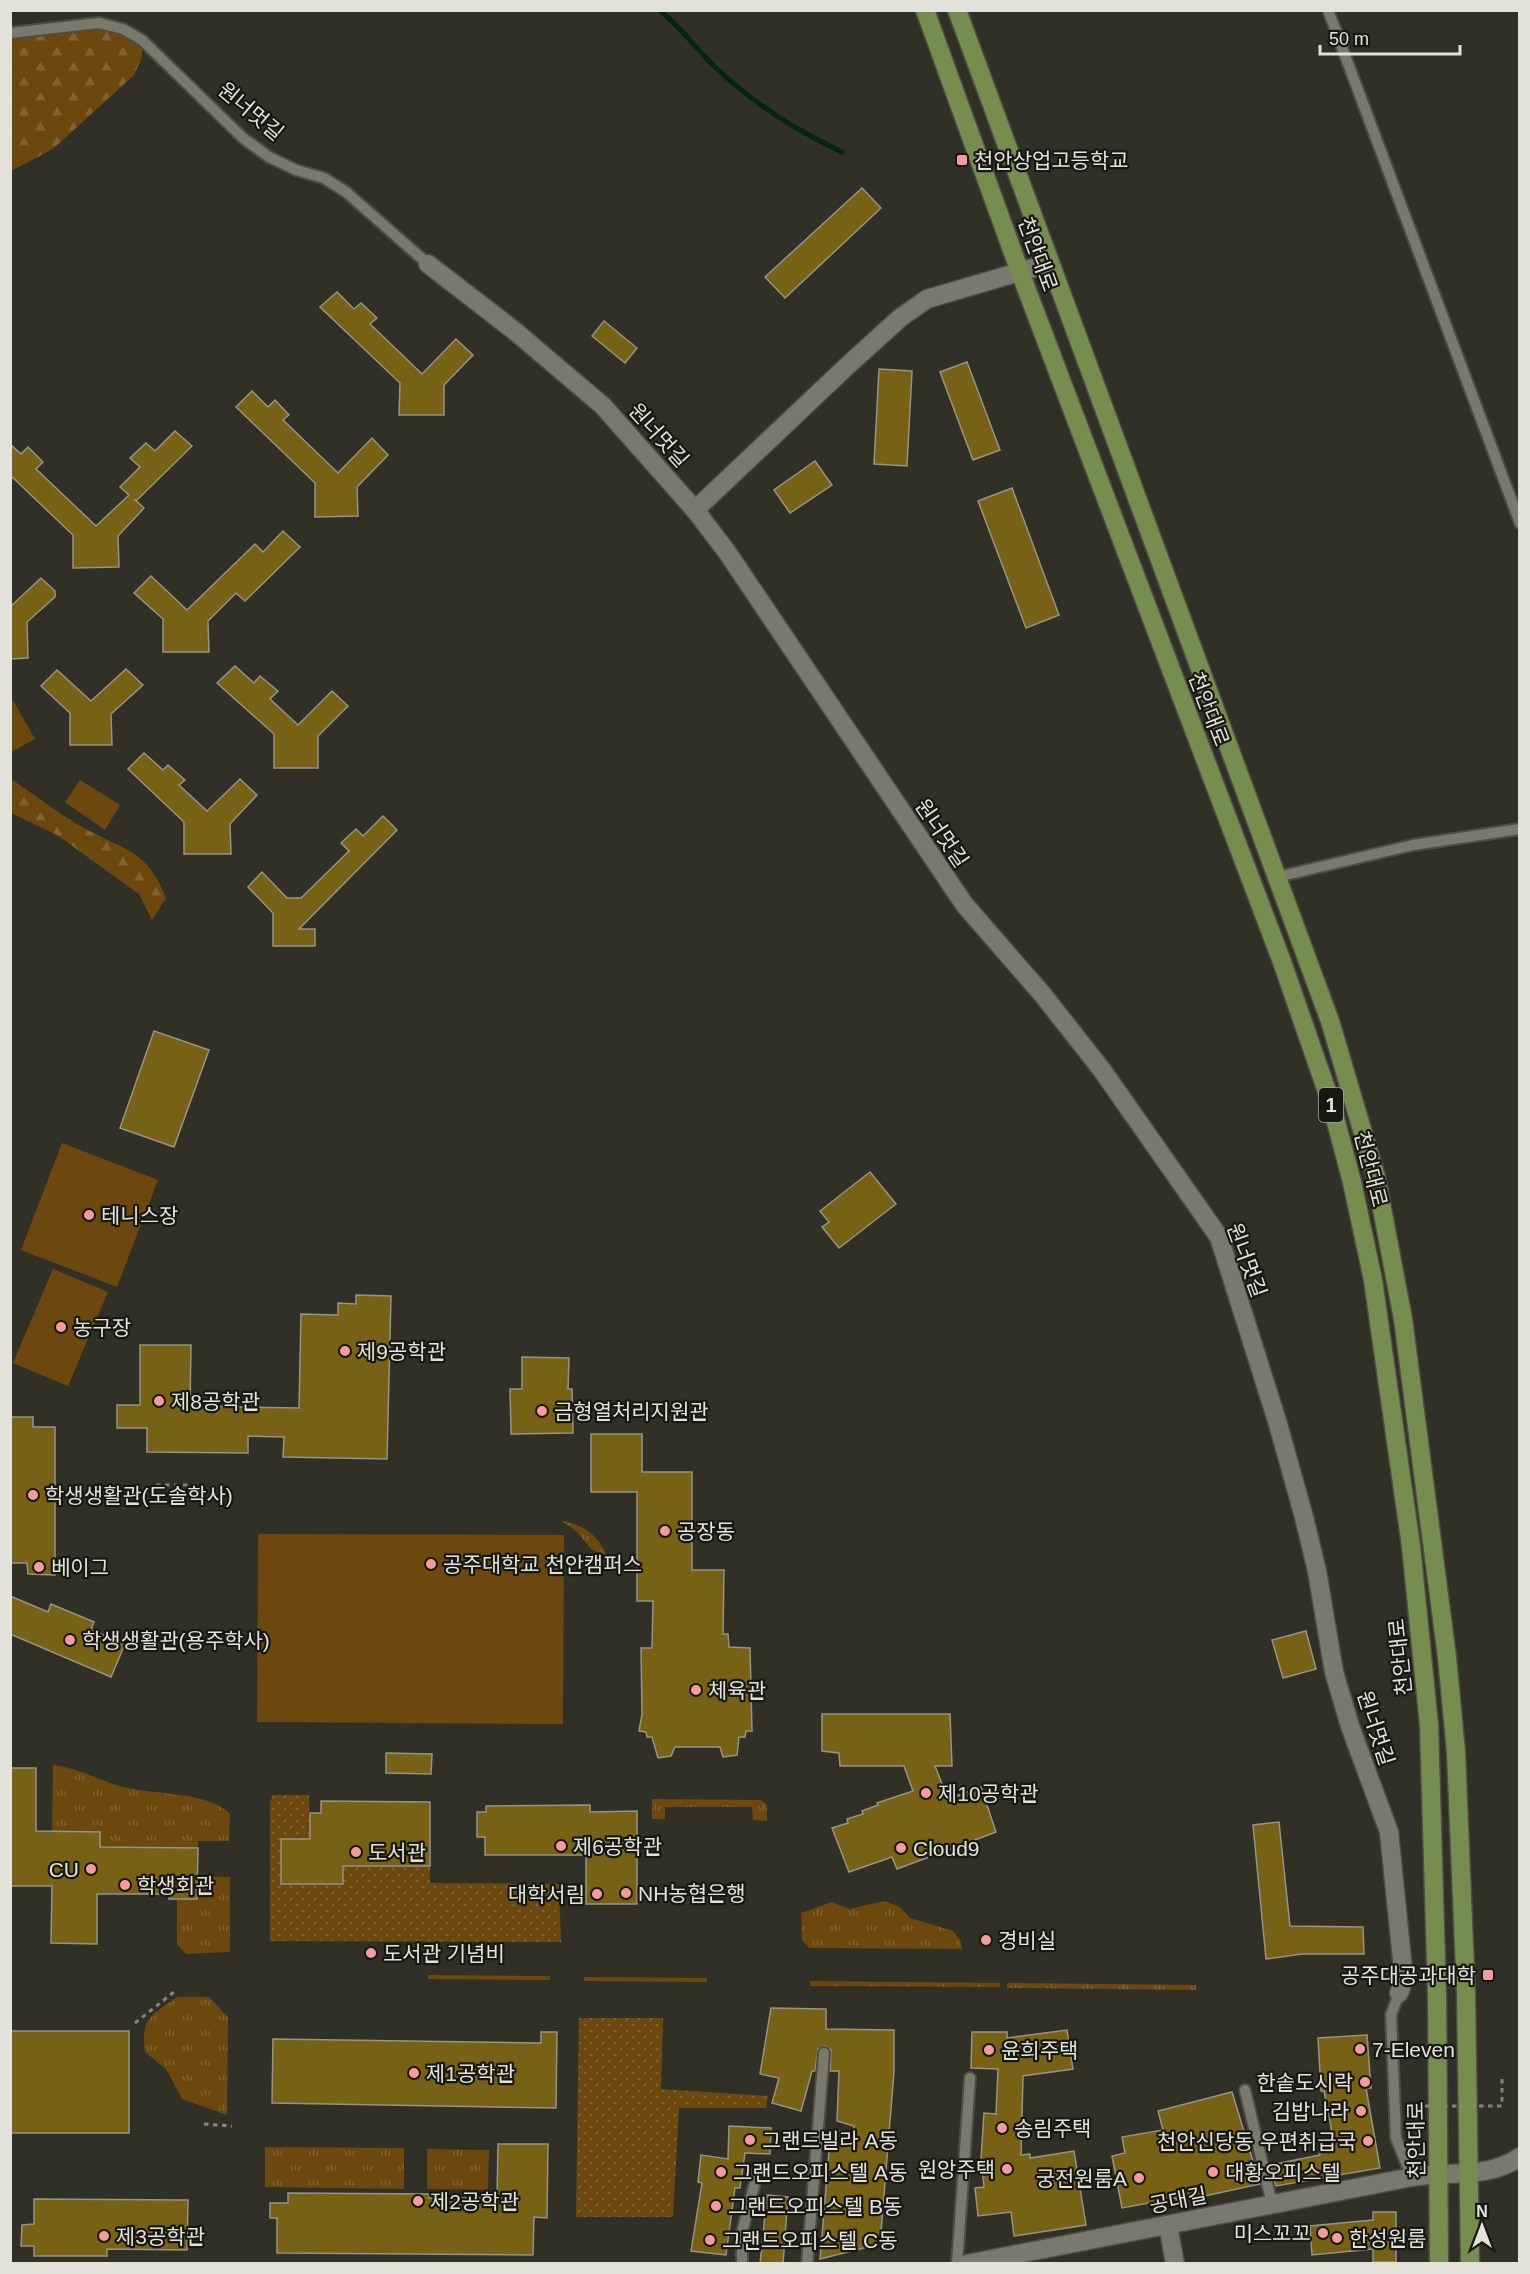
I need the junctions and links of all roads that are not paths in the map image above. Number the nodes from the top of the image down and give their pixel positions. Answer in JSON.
{"nodes":[{"id":1,"x":925,"y":10,"type":"edge"},
{"id":2,"x":957,"y":10,"type":"edge"},
{"id":3,"x":1328,"y":10,"type":"edge"},
{"id":4,"x":10,"y":33,"type":"edge"},
{"id":5,"x":1050,"y":263,"type":"junction"},
{"id":6,"x":428,"y":264,"type":"joint"},
{"id":7,"x":1020,"y":272,"type":"junction"},
{"id":8,"x":696,"y":510,"type":"junction"},
{"id":9,"x":1520,"y":523,"type":"edge"},
{"id":10,"x":1520,"y":828,"type":"edge"},
{"id":11,"x":1277,"y":877,"type":"junction"},
{"id":12,"x":1399,"y":1993,"type":"joint"},
{"id":13,"x":824,"y":2054,"type":"dead end"},
{"id":14,"x":970,"y":2078,"type":"dead end"},
{"id":15,"x":1245,"y":2090,"type":"dead end"},
{"id":16,"x":1520,"y":2157,"type":"edge"},
{"id":17,"x":758,"y":2171,"type":"dead end"},
{"id":18,"x":1470,"y":2172,"type":"junction"},
{"id":19,"x":1439,"y":2173,"type":"junction"},
{"id":20,"x":1412,"y":2177,"type":"junction"},
{"id":21,"x":1272,"y":2204,"type":"junction"},
{"id":22,"x":1168,"y":2224,"type":"junction"},
{"id":23,"x":742,"y":2264,"type":"edge"},
{"id":24,"x":807,"y":2264,"type":"edge"},
{"id":25,"x":957,"y":2264,"type":"edge"},
{"id":26,"x":967,"y":2264,"type":"edge"},
{"id":27,"x":1175,"y":2264,"type":"edge"},
{"id":28,"x":1439,"y":2264,"type":"edge"},
{"id":29,"x":1470,"y":2264,"type":"edge"}],
"edges":[{"from":1,"to":7,"type":"main road","name":"천안대로","number":"1"},
{"from":2,"to":5,"type":"main road","name":"천안대로","number":"1"},
{"from":3,"to":9,"type":"lane"},
{"from":4,"to":6,"type":"lane","name":"원너멋길"},
{"from":5,"to":7,"type":"street"},
{"from":5,"to":11,"type":"main road","name":"천안대로","number":"1"},
{"from":6,"to":8,"type":"street","name":"원너멋길"},
{"from":7,"to":8,"type":"street"},
{"from":7,"to":19,"type":"main road","name":"천안대로","number":"1"},
{"from":8,"to":12,"type":"street","name":"원너멋길"},
{"from":10,"to":11,"type":"lane"},
{"from":11,"to":18,"type":"main road","name":"천안대로","number":"1"},
{"from":12,"to":20,"type":"lane"},
{"from":13,"to":24,"type":"lane"},
{"from":14,"to":25,"type":"lane"},
{"from":15,"to":21,"type":"lane"},
{"from":16,"to":18,"type":"street","name":"공대길"},
{"from":17,"to":23,"type":"lane"},
{"from":18,"to":19,"type":"street","name":"공대길"},
{"from":18,"to":29,"type":"main road","name":"천안대로","number":"1"},
{"from":19,"to":20,"type":"street","name":"공대길"},
{"from":19,"to":28,"type":"main road","name":"천안대로","number":"1"},
{"from":20,"to":21,"type":"street","name":"공대길"},
{"from":21,"to":22,"type":"street","name":"공대길"},
{"from":22,"to":26,"type":"street","name":"공대길"},
{"from":22,"to":27,"type":"street"}]}
